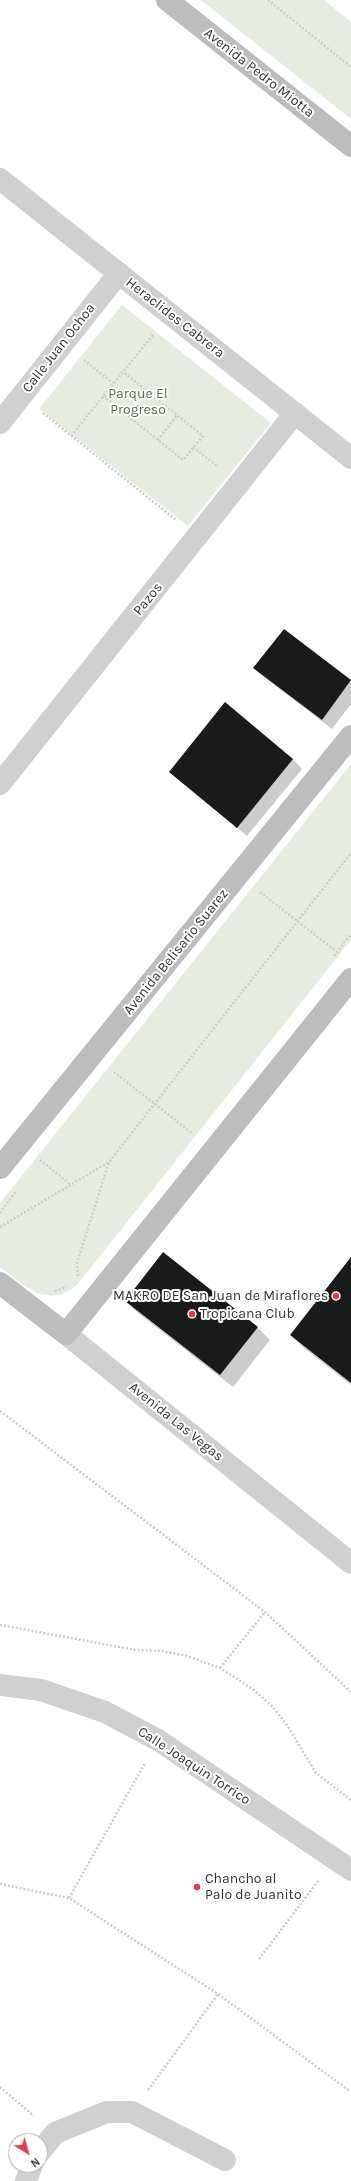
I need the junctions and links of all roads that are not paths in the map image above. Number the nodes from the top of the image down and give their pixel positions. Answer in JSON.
{"nodes":[{"id":1,"x":167,"y":0,"type":"edge"},
{"id":2,"x":351,"y":146,"type":"edge"},
{"id":3,"x":0,"y":179,"type":"edge"},
{"id":4,"x":119,"y":273,"type":"junction"},
{"id":5,"x":295,"y":413,"type":"junction"},
{"id":6,"x":0,"y":423,"type":"edge"},
{"id":7,"x":351,"y":458,"type":"edge"},
{"id":8,"x":351,"y":736,"type":"edge"},
{"id":9,"x":0,"y":784,"type":"edge"},
{"id":10,"x":351,"y":979,"type":"edge"},
{"id":11,"x":0,"y":1168,"type":"edge"},
{"id":12,"x":0,"y":1283,"type":"edge"},
{"id":13,"x":66,"y":1334,"type":"junction"},
{"id":14,"x":351,"y":1563,"type":"edge"},
{"id":15,"x":0,"y":1685,"type":"edge"},
{"id":16,"x":343,"y":1864,"type":"edge"},
{"id":17,"x":48,"y":2142,"type":"edge"},
{"id":18,"x":225,"y":2160,"type":"dead end"}],
"edges":[{"from":1,"to":2,"type":"street","name":"Avenida Pedro Miotta"},
{"from":3,"to":4,"type":"street","name":"Heraclides Cabrera"},
{"from":4,"to":5,"type":"street","name":"Heraclides Cabrera"},
{"from":4,"to":6,"type":"street","name":"Calle Juan Ochoa"},
{"from":5,"to":7,"type":"street","name":"Heraclides Cabrera"},
{"from":5,"to":9,"type":"street","name":"Pazos"},
{"from":8,"to":11,"type":"street","name":"Avenida Belisario Suarez"},
{"from":10,"to":13,"type":"street"},
{"from":12,"to":13,"type":"street","name":"Avenida Las Vegas"},
{"from":13,"to":14,"type":"street","name":"Avenida Las Vegas"},
{"from":15,"to":16,"type":"street","name":"Calle Joaquin Torrico"},
{"from":17,"to":18,"type":"street"}]}
